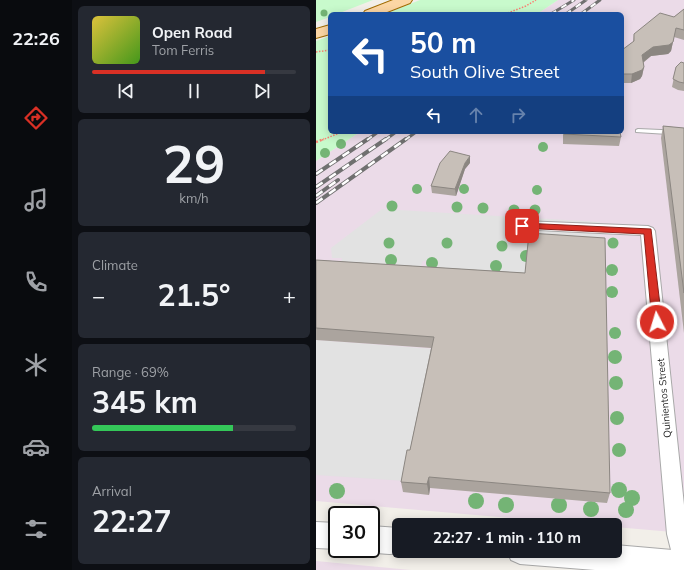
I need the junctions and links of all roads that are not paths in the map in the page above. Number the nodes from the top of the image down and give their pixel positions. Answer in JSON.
{"nodes":[{"id":1,"x":405,"y":0,"type":"edge"},
{"id":2,"x":375,"y":12,"type":"edge"},
{"id":3,"x":328,"y":30,"type":"edge"},
{"id":4,"x":316,"y":34,"type":"edge"},
{"id":5,"x":638,"y":131,"type":"dead end"},
{"id":6,"x":684,"y":133,"type":"edge"},
{"id":7,"x":522,"y":226,"type":"dead end"},
{"id":8,"x":316,"y":535,"type":"edge"},
{"id":9,"x":328,"y":536,"type":"edge"},
{"id":10,"x":380,"y":540,"type":"edge"},
{"id":11,"x":392,"y":540,"type":"edge"},
{"id":12,"x":608,"y":558,"type":"edge"},
{"id":13,"x":684,"y":564,"type":"edge"}],
"edges":[{"from":1,"to":2,"type":"main road"},
{"from":3,"to":4,"type":"main road"},
{"from":5,"to":6,"type":"lane"},
{"from":7,"to":13,"type":"street","name":"Quinientos Street"},
{"from":8,"to":9,"type":"street"},
{"from":10,"to":11,"type":"street"},
{"from":12,"to":13,"type":"street"}]}
